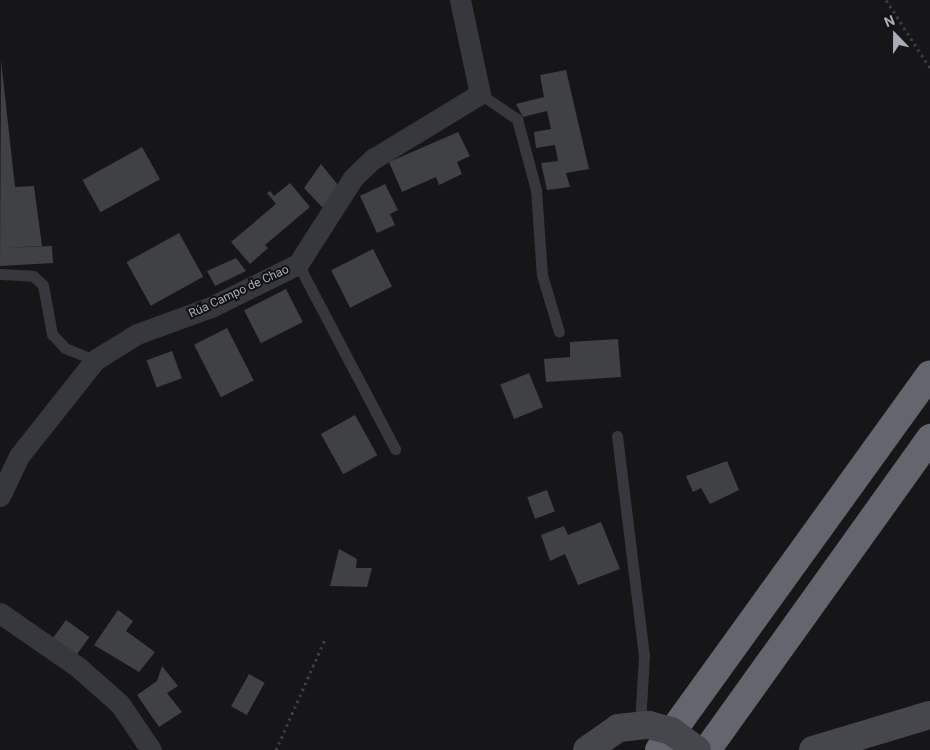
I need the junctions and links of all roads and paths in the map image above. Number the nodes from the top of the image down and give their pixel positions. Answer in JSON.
{"nodes":[{"id":1,"x":460,"y":0,"type":"edge"},
{"id":2,"x":886,"y":0,"type":"edge"},
{"id":3,"x":930,"y":68,"type":"edge"},
{"id":4,"x":480,"y":94,"type":"junction"},
{"id":5,"x":298,"y":264,"type":"junction"},
{"id":6,"x":0,"y":274,"type":"edge"},
{"id":7,"x":559,"y":332,"type":"dead end"},
{"id":8,"x":95,"y":360,"type":"junction"},
{"id":9,"x":930,"y":374,"type":"edge"},
{"id":10,"x":617,"y":436,"type":"dead end"},
{"id":11,"x":930,"y":438,"type":"edge"},
{"id":12,"x":395,"y":449,"type":"dead end"},
{"id":13,"x":0,"y":496,"type":"edge"},
{"id":14,"x":0,"y":613,"type":"edge"},
{"id":15,"x":325,"y":639,"type":"dead end"},
{"id":16,"x":930,"y":715,"type":"edge"},
{"id":17,"x":644,"y":724,"type":"junction"},
{"id":18,"x":151,"y":750,"type":"edge"},
{"id":19,"x":276,"y":750,"type":"edge"},
{"id":20,"x":587,"y":750,"type":"edge"},
{"id":21,"x":659,"y":750,"type":"edge"},
{"id":22,"x":697,"y":750,"type":"edge"},
{"id":23,"x":707,"y":750,"type":"edge"},
{"id":24,"x":813,"y":750,"type":"edge"}],
"edges":[{"from":1,"to":4,"type":"street"},
{"from":2,"to":3,"type":"path"},
{"from":4,"to":5,"type":"street","name":"Rúa Campo de Chao"},
{"from":4,"to":7,"type":"lane"},
{"from":5,"to":8,"type":"street","name":"Rúa Campo de Chao"},
{"from":5,"to":12,"type":"lane"},
{"from":6,"to":8,"type":"lane"},
{"from":8,"to":13,"type":"street","name":"Rúa Campo de Chao"},
{"from":9,"to":21,"type":"highway"},
{"from":10,"to":17,"type":"lane"},
{"from":11,"to":23,"type":"highway"},
{"from":14,"to":18,"type":"street"},
{"from":15,"to":19,"type":"path"},
{"from":16,"to":24,"type":"street"},
{"from":17,"to":20,"type":"street"},
{"from":17,"to":22,"type":"street","bridge":true}]}
